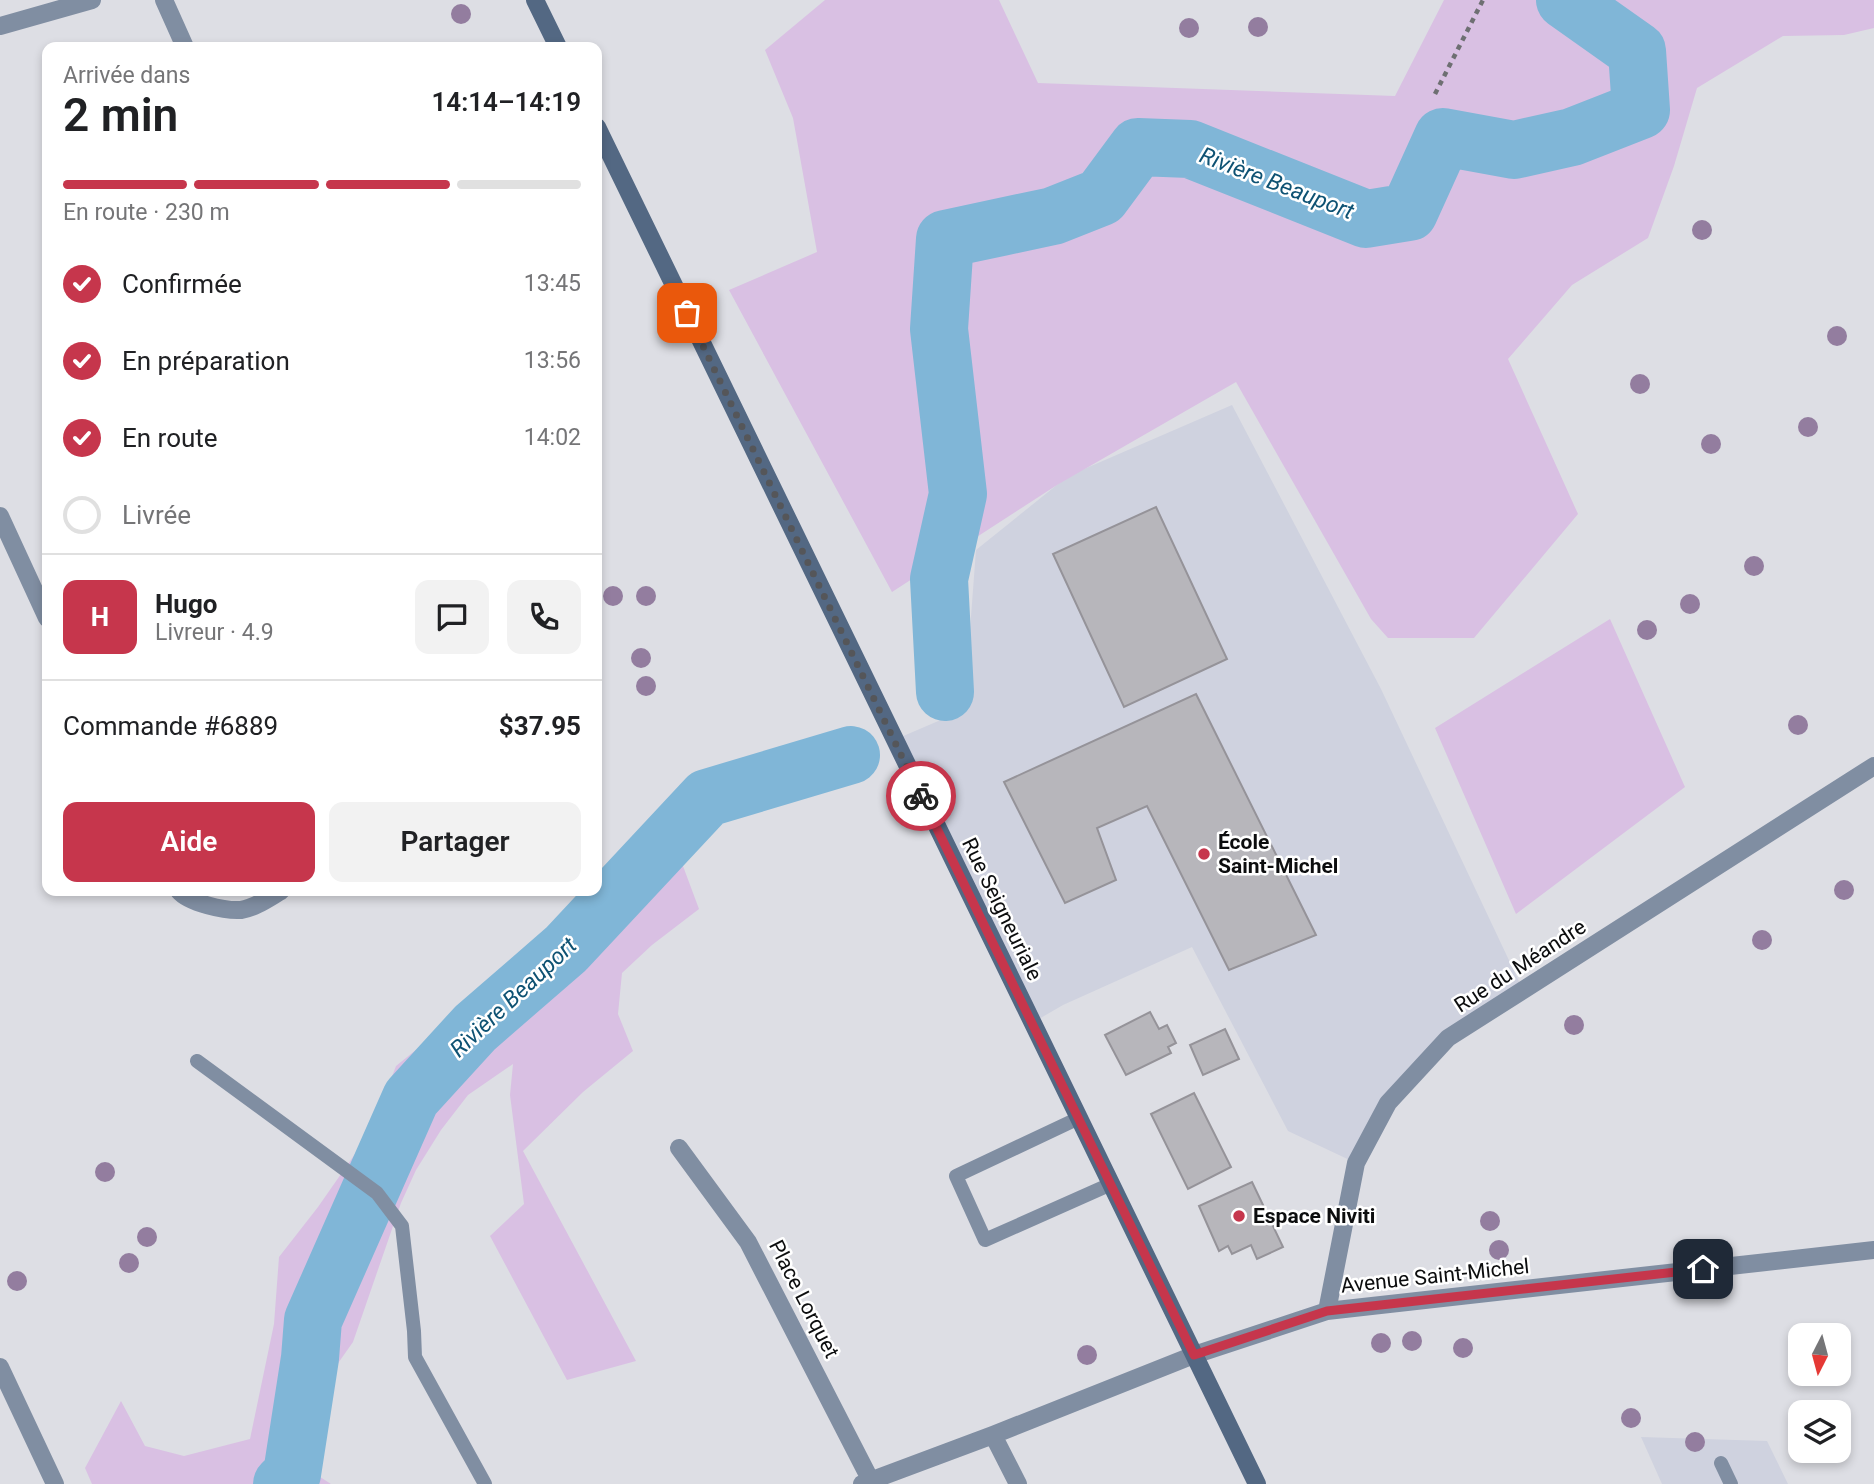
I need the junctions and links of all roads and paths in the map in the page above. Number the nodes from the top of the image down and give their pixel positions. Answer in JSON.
{"nodes":[{"id":1,"x":92,"y":0,"type":"edge"},
{"id":2,"x":164,"y":0,"type":"edge"},
{"id":3,"x":535,"y":0,"type":"edge"},
{"id":4,"x":1483,"y":0,"type":"edge"},
{"id":5,"x":0,"y":26,"type":"edge"},
{"id":6,"x":183,"y":42,"type":"edge"},
{"id":7,"x":556,"y":42,"type":"edge"},
{"id":8,"x":1436,"y":94,"type":"dead end"},
{"id":9,"x":602,"y":137,"type":"edge"},
{"id":10,"x":0,"y":516,"type":"edge"},
{"id":11,"x":42,"y":607,"type":"edge"},
{"id":12,"x":1874,"y":766,"type":"edge"},
{"id":13,"x":183,"y":896,"type":"edge"},
{"id":14,"x":273,"y":896,"type":"edge"},
{"id":15,"x":197,"y":1061,"type":"dead end"},
{"id":16,"x":1079,"y":1118,"type":"junction"},
{"id":17,"x":679,"y":1148,"type":"dead end"},
{"id":18,"x":1111,"y":1184,"type":"junction"},
{"id":19,"x":1874,"y":1250,"type":"edge"},
{"id":20,"x":1327,"y":1311,"type":"junction"},
{"id":21,"x":1194,"y":1355,"type":"junction"},
{"id":22,"x":0,"y":1367,"type":"edge"},
{"id":23,"x":993,"y":1435,"type":"junction"},
{"id":24,"x":1721,"y":1463,"type":"dead end"},
{"id":25,"x":866,"y":1482,"type":"edge"},
{"id":26,"x":55,"y":1484,"type":"edge"},
{"id":27,"x":485,"y":1484,"type":"edge"},
{"id":28,"x":1018,"y":1484,"type":"edge"},
{"id":29,"x":1257,"y":1484,"type":"edge"},
{"id":30,"x":1731,"y":1484,"type":"edge"}],
"edges":[{"from":1,"to":5,"type":"street"},
{"from":2,"to":6,"type":"street"},
{"from":3,"to":7,"type":"street"},
{"from":4,"to":8,"type":"path"},
{"from":9,"to":16,"type":"street","name":"Rue Seigneuriale"},
{"from":10,"to":11,"type":"street"},
{"from":12,"to":20,"type":"street","name":"Rue du Méandre"},
{"from":13,"to":14,"type":"street"},
{"from":15,"to":27,"type":"lane"},
{"from":16,"to":18,"type":"street","name":"Rue Seigneuriale"},
{"from":16,"to":18,"type":"lane"},
{"from":17,"to":25,"type":"street","name":"Place Lorquet"},
{"from":18,"to":21,"type":"street","name":"Rue Seigneuriale"},
{"from":19,"to":20,"type":"street","name":"Avenue Saint-Michel"},
{"from":20,"to":21,"type":"street","name":"Avenue Saint-Michel"},
{"from":21,"to":23,"type":"street","name":"Avenue Saint-Michel"},
{"from":21,"to":29,"type":"street","name":"Rue Seigneuriale"},
{"from":22,"to":26,"type":"street"},
{"from":23,"to":25,"type":"street","name":"Avenue Saint-Michel"},
{"from":23,"to":28,"type":"street"},
{"from":24,"to":30,"type":"lane"}]}
